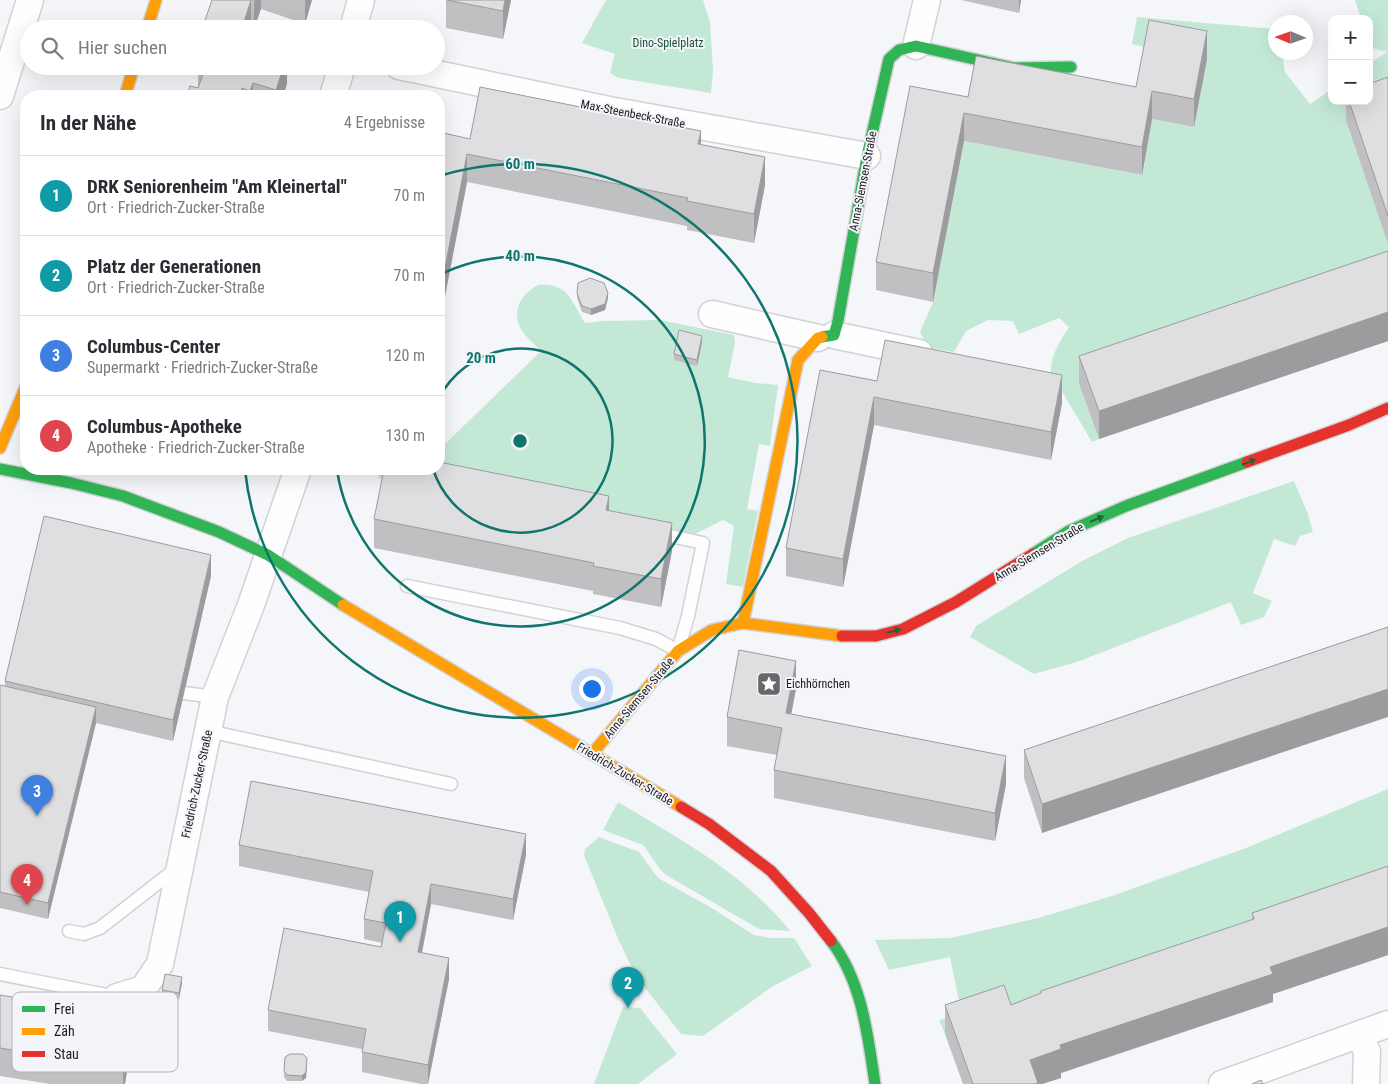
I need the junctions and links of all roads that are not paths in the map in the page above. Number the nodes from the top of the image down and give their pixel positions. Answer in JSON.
{"nodes":[{"id":1,"x":30,"y":0,"type":"edge"},
{"id":2,"x":156,"y":0,"type":"edge"},
{"id":3,"x":361,"y":0,"type":"edge"},
{"id":4,"x":927,"y":0,"type":"edge"},
{"id":5,"x":24,"y":20,"type":"edge"},
{"id":6,"x":150,"y":20,"type":"edge"},
{"id":7,"x":355,"y":20,"type":"edge"},
{"id":8,"x":20,"y":32,"type":"edge"},
{"id":9,"x":916,"y":46,"type":"junction"},
{"id":10,"x":1071,"y":67,"type":"dead end"},
{"id":11,"x":131,"y":75,"type":"edge"},
{"id":12,"x":339,"y":75,"type":"edge"},
{"id":13,"x":442,"y":75,"type":"edge"},
{"id":14,"x":127,"y":90,"type":"edge"},
{"id":15,"x":335,"y":90,"type":"edge"},
{"id":16,"x":0,"y":96,"type":"edge"},
{"id":17,"x":867,"y":156,"type":"junction"},
{"id":18,"x":712,"y":314,"type":"dead end"},
{"id":19,"x":826,"y":336,"type":"junction"},
{"id":20,"x":940,"y":357,"type":"edge"},
{"id":21,"x":20,"y":400,"type":"edge"},
{"id":22,"x":1388,"y":408,"type":"edge"},
{"id":23,"x":0,"y":448,"type":"edge"},
{"id":24,"x":0,"y":468,"type":"edge"},
{"id":25,"x":20,"y":472,"type":"edge"},
{"id":26,"x":33,"y":475,"type":"edge"},
{"id":27,"x":296,"y":475,"type":"edge"},
{"id":28,"x":646,"y":530,"type":"edge"},
{"id":29,"x":268,"y":555,"type":"junction"},
{"id":30,"x":407,"y":586,"type":"dead end"},
{"id":31,"x":743,"y":623,"type":"junction"},
{"id":32,"x":678,"y":651,"type":"junction"},
{"id":33,"x":184,"y":693,"type":"edge"},
{"id":34,"x":215,"y":698,"type":"junction"},
{"id":35,"x":208,"y":731,"type":"junction"},
{"id":36,"x":592,"y":754,"type":"junction"},
{"id":37,"x":450,"y":784,"type":"dead end"},
{"id":38,"x":181,"y":865,"type":"junction"},
{"id":39,"x":69,"y":931,"type":"dead end"},
{"id":40,"x":0,"y":974,"type":"edge"},
{"id":41,"x":92,"y":992,"type":"edge"},
{"id":42,"x":134,"y":992,"type":"edge"},
{"id":43,"x":1388,"y":1024,"type":"edge"},
{"id":44,"x":1363,"y":1043,"type":"junction"},
{"id":45,"x":875,"y":1084,"type":"edge"},
{"id":46,"x":1222,"y":1084,"type":"edge"},
{"id":47,"x":1366,"y":1084,"type":"edge"}],
"edges":[{"from":1,"to":5,"type":"street"},
{"from":2,"to":6,"type":"street"},
{"from":3,"to":7,"type":"street"},
{"from":4,"to":9,"type":"street"},
{"from":8,"to":16,"type":"street"},
{"from":9,"to":10,"type":"street"},
{"from":9,"to":17,"type":"street","name":"Anna-Siemsen-Straße"},
{"from":11,"to":14,"type":"street"},
{"from":12,"to":15,"type":"street"},
{"from":13,"to":17,"type":"street","name":"Max-Steenbeck-Straße"},
{"from":17,"to":19,"type":"street","name":"Anna-Siemsen-Straße"},
{"from":18,"to":19,"type":"street"},
{"from":19,"to":20,"type":"street"},
{"from":19,"to":31,"type":"street","name":"Anna-Siemsen-Straße"},
{"from":21,"to":23,"type":"street"},
{"from":31,"to":22,"type":"street","name":"Anna-Siemsen-Straße","one_way":true},
{"from":24,"to":25,"type":"street","name":"Friedrich-Zucker-Straße"},
{"from":26,"to":29,"type":"street","name":"Friedrich-Zucker-Straße"},
{"from":27,"to":29,"type":"street"},
{"from":28,"to":32,"type":"lane"},
{"from":29,"to":34,"type":"street","name":"Friedrich-Zucker-Straße"},
{"from":29,"to":36,"type":"street","name":"Friedrich-Zucker-Straße"},
{"from":30,"to":32,"type":"lane"},
{"from":31,"to":32,"type":"street","name":"Anna-Siemsen-Straße"},
{"from":32,"to":36,"type":"street","name":"Anna-Siemsen-Straße"},
{"from":33,"to":34,"type":"lane"},
{"from":34,"to":35,"type":"street","name":"Friedrich-Zucker-Straße"},
{"from":35,"to":37,"type":"lane"},
{"from":35,"to":38,"type":"street","name":"Friedrich-Zucker-Straße"},
{"from":36,"to":45,"type":"street","name":"Friedrich-Zucker-Straße"},
{"from":38,"to":39,"type":"lane"},
{"from":38,"to":42,"type":"street","name":"Friedrich-Zucker-Straße"},
{"from":40,"to":41,"type":"lane"},
{"from":43,"to":44,"type":"street"},
{"from":44,"to":46,"type":"street"},
{"from":44,"to":47,"type":"street"}]}
